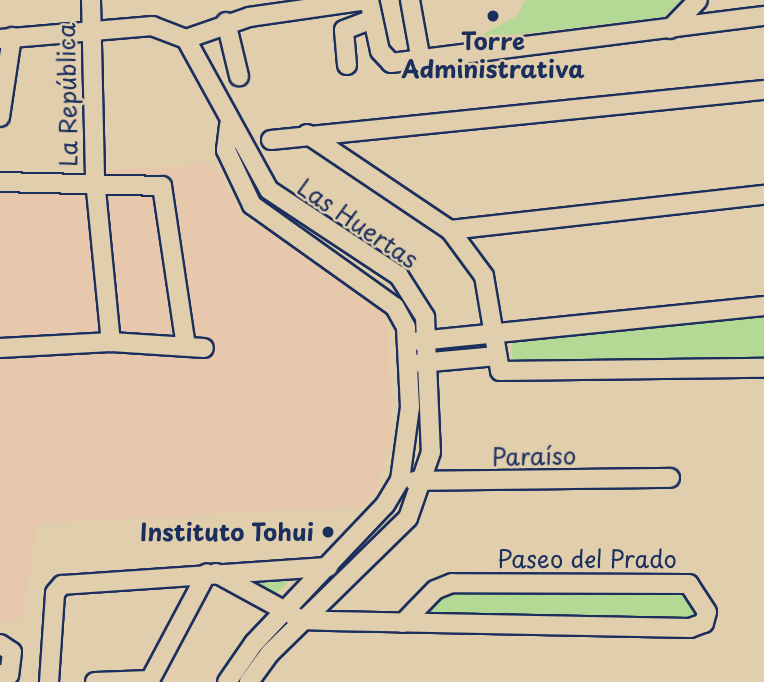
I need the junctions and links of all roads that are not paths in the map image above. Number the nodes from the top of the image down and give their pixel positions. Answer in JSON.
{"nodes":[{"id":1,"x":90,"y":0,"type":"edge"},
{"id":2,"x":410,"y":0,"type":"edge"},
{"id":3,"x":698,"y":0,"type":"edge"},
{"id":4,"x":253,"y":8,"type":"edge"},
{"id":5,"x":764,"y":16,"type":"edge"},
{"id":6,"x":373,"y":19,"type":"junction"},
{"id":7,"x":226,"y":22,"type":"junction"},
{"id":8,"x":91,"y":27,"type":"junction"},
{"id":9,"x":670,"y":29,"type":"junction"},
{"id":10,"x":6,"y":38,"type":"edge"},
{"id":11,"x":186,"y":39,"type":"junction"},
{"id":12,"x":421,"y":61,"type":"junction"},
{"id":13,"x":347,"y":65,"type":"dead end"},
{"id":14,"x":239,"y":76,"type":"dead end"},
{"id":15,"x":764,"y":90,"type":"edge"},
{"id":16,"x":0,"y":117,"type":"edge"},
{"id":17,"x":229,"y":125,"type":"junction"},
{"id":18,"x":307,"y":134,"type":"junction"},
{"id":19,"x":271,"y":140,"type":"dead end"},
{"id":20,"x":94,"y":180,"type":"junction"},
{"id":21,"x":0,"y":182,"type":"edge"},
{"id":22,"x":764,"y":195,"type":"edge"},
{"id":23,"x":450,"y":230,"type":"junction"},
{"id":24,"x":764,"y":306,"type":"edge"},
{"id":25,"x":495,"y":331,"type":"junction"},
{"id":26,"x":429,"y":340,"type":"junction"},
{"id":27,"x":111,"y":342,"type":"junction"},
{"id":28,"x":408,"y":342,"type":"junction"},
{"id":29,"x":0,"y":348,"type":"edge"},
{"id":30,"x":496,"y":356,"type":"junction"},
{"id":31,"x":431,"y":362,"type":"junction"},
{"id":32,"x":410,"y":363,"type":"junction"},
{"id":33,"x":764,"y":368,"type":"edge"},
{"id":34,"x":670,"y":478,"type":"dead end"},
{"id":35,"x":400,"y":480,"type":"junction"},
{"id":36,"x":424,"y":481,"type":"junction"},
{"id":37,"x":328,"y":567,"type":"junction"},
{"id":38,"x":212,"y":573,"type":"junction"},
{"id":39,"x":282,"y":612,"type":"junction"},
{"id":40,"x":302,"y":620,"type":"junction"},
{"id":41,"x":402,"y":623,"type":"junction"},
{"id":42,"x":0,"y":644,"type":"edge"},
{"id":43,"x":6,"y":677,"type":"edge"},
{"id":44,"x":149,"y":681,"type":"edge"},
{"id":45,"x":227,"y":681,"type":"edge"},
{"id":46,"x":49,"y":682,"type":"edge"},
{"id":47,"x":95,"y":682,"type":"edge"},
{"id":48,"x":248,"y":682,"type":"edge"}],
"edges":[{"from":1,"to":8,"type":"street","name":"La República"},
{"from":2,"to":12,"type":"street"},
{"from":3,"to":9,"type":"street"},
{"from":4,"to":6,"type":"street"},
{"from":4,"to":7,"type":"street"},
{"from":5,"to":9,"type":"street"},
{"from":6,"to":12,"type":"street"},
{"from":6,"to":13,"type":"street"},
{"from":7,"to":11,"type":"street"},
{"from":7,"to":14,"type":"street"},
{"from":8,"to":10,"type":"street"},
{"from":8,"to":11,"type":"street"},
{"from":8,"to":20,"type":"street","name":"La República"},
{"from":9,"to":12,"type":"street"},
{"from":10,"to":16,"type":"street"},
{"from":11,"to":17,"type":"street","name":"Las Huertas"},
{"from":15,"to":18,"type":"street"},
{"from":17,"to":26,"type":"street","name":"Las Huertas"},
{"from":17,"to":28,"type":"street","name":"Las Huertas"},
{"from":18,"to":19,"type":"street"},
{"from":18,"to":23,"type":"street"},
{"from":20,"to":21,"type":"street","name":"La República"},
{"from":20,"to":27,"type":"street"},
{"from":20,"to":27,"type":"street"},
{"from":22,"to":23,"type":"street"},
{"from":23,"to":25,"type":"street"},
{"from":24,"to":25,"type":"street"},
{"from":25,"to":26,"type":"street"},
{"from":25,"to":30,"type":"street"},
{"from":26,"to":28,"type":"street"},
{"from":26,"to":31,"type":"street","name":"Las Huertas"},
{"from":27,"to":29,"type":"street"},
{"from":28,"to":32,"type":"street","name":"Las Huertas"},
{"from":30,"to":31,"type":"street"},
{"from":30,"to":33,"type":"street"},
{"from":31,"to":32,"type":"street"},
{"from":31,"to":36,"type":"street","name":"Las Huertas"},
{"from":32,"to":35,"type":"street","name":"Las Huertas"},
{"from":34,"to":36,"type":"street","name":"Paraíso"},
{"from":35,"to":36,"type":"street","name":"Paraíso"},
{"from":35,"to":37,"type":"street"},
{"from":36,"to":40,"type":"street","name":"Las Huertas"},
{"from":37,"to":38,"type":"street"},
{"from":37,"to":39,"type":"street"},
{"from":38,"to":39,"type":"street","name":"Paseo del Prado"},
{"from":38,"to":44,"type":"street"},
{"from":38,"to":46,"type":"street"},
{"from":39,"to":40,"type":"street","name":"Paseo del Prado"},
{"from":39,"to":45,"type":"street"},
{"from":40,"to":41,"type":"street","name":"Paseo del Prado"},
{"from":40,"to":48,"type":"street","name":"Las Huertas"},
{"from":41,"to":41,"type":"street","name":"Paseo del Prado"},
{"from":42,"to":43,"type":"street"},
{"from":44,"to":47,"type":"street"},
{"from":45,"to":48,"type":"street"}]}
